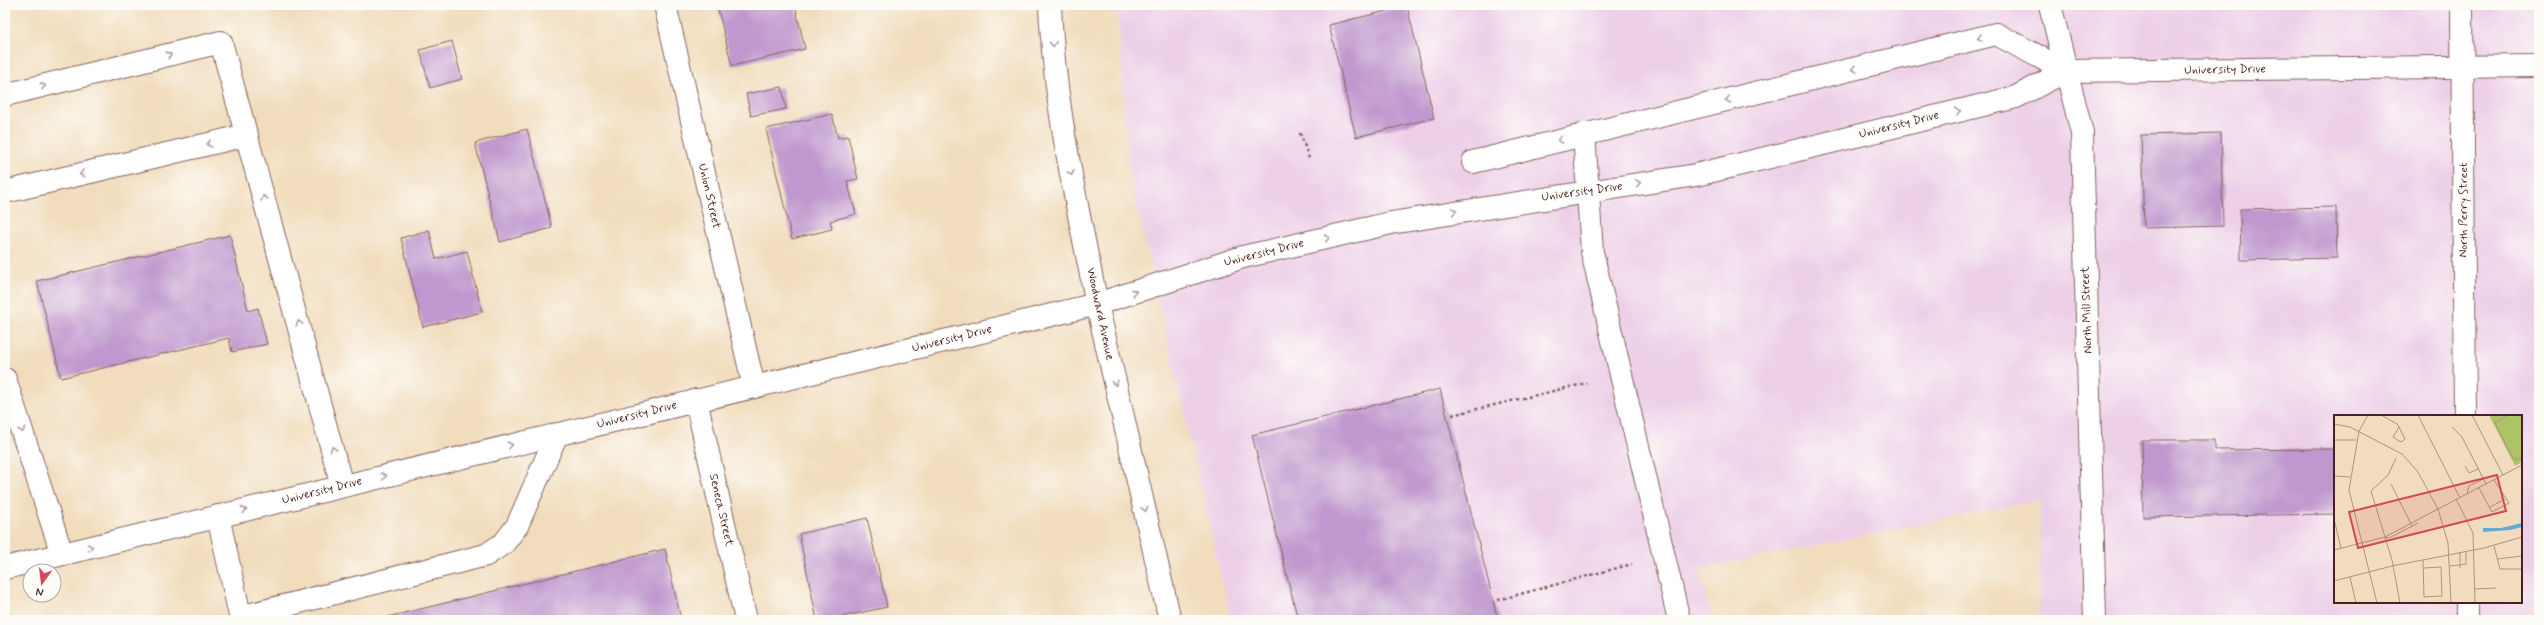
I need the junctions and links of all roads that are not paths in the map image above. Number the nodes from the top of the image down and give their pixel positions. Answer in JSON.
{"nodes":[{"id":1,"x":665,"y":5,"type":"edge"},
{"id":2,"x":1050,"y":5,"type":"edge"},
{"id":3,"x":2050,"y":5,"type":"edge"},
{"id":4,"x":2462,"y":5,"type":"edge"},
{"id":5,"x":2539,"y":66,"type":"edge"},
{"id":6,"x":2463,"y":67,"type":"junction"},
{"id":7,"x":2066,"y":71,"type":"junction"},
{"id":8,"x":5,"y":95,"type":"edge"},
{"id":9,"x":1584,"y":134,"type":"junction"},
{"id":10,"x":247,"y":135,"type":"junction"},
{"id":11,"x":1473,"y":162,"type":"dead end"},
{"id":12,"x":1588,"y":191,"type":"junction"},
{"id":13,"x":5,"y":192,"type":"edge"},
{"id":14,"x":1097,"y":304,"type":"junction"},
{"id":15,"x":5,"y":379,"type":"edge"},
{"id":16,"x":754,"y":387,"type":"junction"},
{"id":17,"x":696,"y":400,"type":"junction"},
{"id":18,"x":2465,"y":415,"type":"edge"},
{"id":19,"x":557,"y":434,"type":"junction"},
{"id":20,"x":342,"y":486,"type":"junction"},
{"id":21,"x":218,"y":516,"type":"junction"},
{"id":22,"x":62,"y":554,"type":"junction"},
{"id":23,"x":5,"y":568,"type":"edge"},
{"id":24,"x":2467,"y":603,"type":"edge"},
{"id":25,"x":241,"y":619,"type":"edge"},
{"id":26,"x":746,"y":620,"type":"edge"},
{"id":27,"x":1170,"y":620,"type":"edge"},
{"id":28,"x":1679,"y":620,"type":"edge"},
{"id":29,"x":2094,"y":620,"type":"edge"},
{"id":30,"x":2467,"y":620,"type":"edge"}],
"edges":[{"from":1,"to":16,"type":"main road","name":"Union Street"},
{"from":2,"to":14,"type":"main road","name":"Woodward Avenue","one_way":true},
{"from":3,"to":7,"type":"main road","name":"North Mill Street"},
{"from":4,"to":6,"type":"main road","name":"North Perry Street"},
{"from":5,"to":6,"type":"main road","name":"University Drive"},
{"from":6,"to":7,"type":"main road","name":"University Drive"},
{"from":6,"to":18,"type":"main road","name":"North Perry Street"},
{"from":7,"to":9,"type":"main road","one_way":true},
{"from":12,"to":7,"type":"main road","name":"University Drive","one_way":true},
{"from":7,"to":29,"type":"main road","name":"North Mill Street"},
{"from":8,"to":10,"type":"main road","one_way":true},
{"from":9,"to":11,"type":"main road","one_way":true},
{"from":9,"to":12,"type":"main road"},
{"from":10,"to":13,"type":"main road","one_way":true},
{"from":20,"to":10,"type":"main road","one_way":true},
{"from":14,"to":12,"type":"main road","name":"University Drive","one_way":true},
{"from":12,"to":28,"type":"main road"},
{"from":14,"to":16,"type":"main road","name":"University Drive"},
{"from":14,"to":27,"type":"main road","name":"Woodward Avenue","one_way":true},
{"from":15,"to":22,"type":"main road","one_way":true},
{"from":16,"to":17,"type":"main road","name":"University Drive"},
{"from":17,"to":19,"type":"main road","name":"University Drive"},
{"from":17,"to":26,"type":"main road","name":"Seneca Street"},
{"from":20,"to":19,"type":"main road","name":"University Drive","one_way":true},
{"from":19,"to":25,"type":"main road"},
{"from":21,"to":20,"type":"main road","name":"University Drive","one_way":true},
{"from":22,"to":21,"type":"main road","name":"University Drive","one_way":true},
{"from":21,"to":25,"type":"main road"},
{"from":22,"to":23,"type":"main road","name":"University Drive"},
{"from":24,"to":30,"type":"main road"}]}
